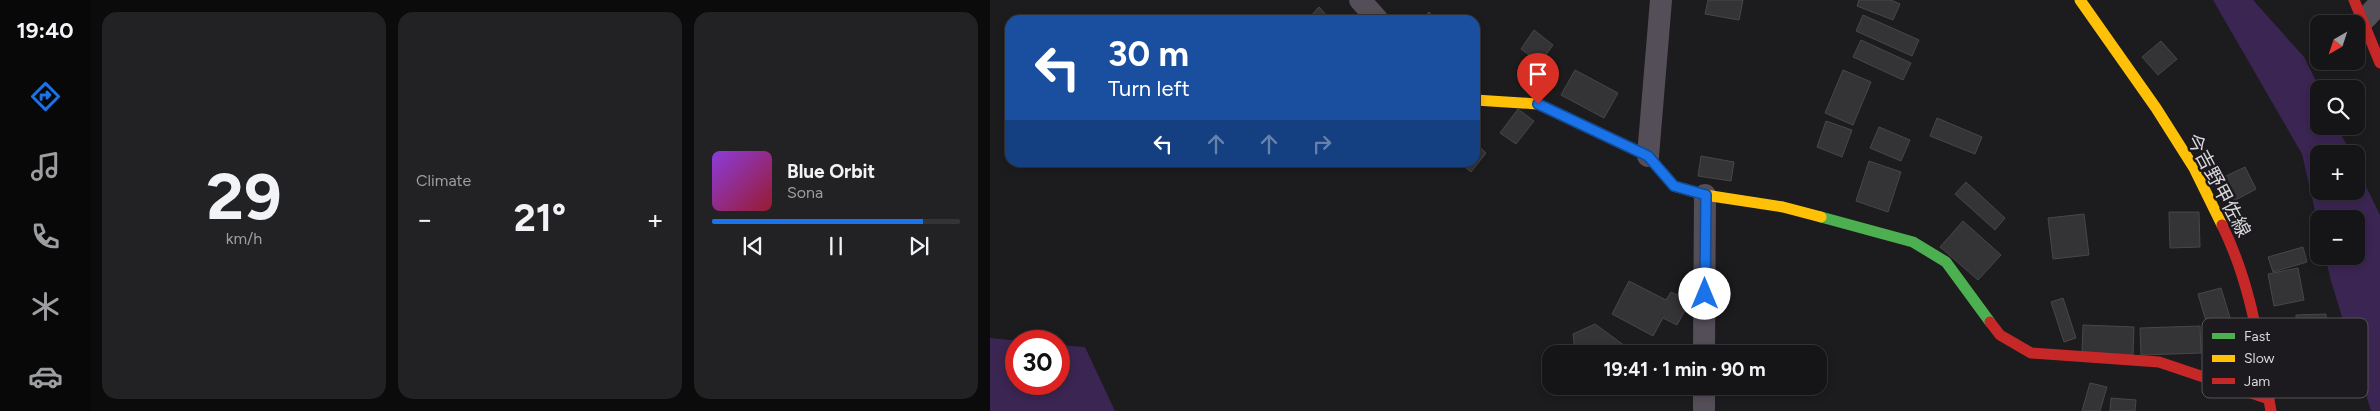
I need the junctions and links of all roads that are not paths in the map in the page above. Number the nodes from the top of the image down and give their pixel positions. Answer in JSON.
{"nodes":[{"id":1,"x":1360,"y":0,"type":"edge"},
{"id":2,"x":1661,"y":0,"type":"edge"},
{"id":3,"x":2080,"y":0,"type":"edge"},
{"id":4,"x":2354,"y":0,"type":"edge"},
{"id":5,"x":2380,"y":3,"type":"edge"},
{"id":6,"x":1374,"y":15,"type":"edge"},
{"id":7,"x":2360,"y":15,"type":"edge"},
{"id":8,"x":2365,"y":19,"type":"edge"},
{"id":9,"x":2365,"y":26,"type":"edge"},
{"id":10,"x":2380,"y":63,"type":"edge"},
{"id":11,"x":1480,"y":100,"type":"edge"},
{"id":12,"x":1648,"y":156,"type":"junction"},
{"id":13,"x":1706,"y":195,"type":"junction"},
{"id":14,"x":2255,"y":318,"type":"edge"},
{"id":15,"x":1704,"y":345,"type":"edge"},
{"id":16,"x":2202,"y":376,"type":"edge"},
{"id":17,"x":1704,"y":395,"type":"edge"},
{"id":18,"x":2266,"y":398,"type":"edge"},
{"id":19,"x":2269,"y":399,"type":"joint"},
{"id":20,"x":1704,"y":411,"type":"edge"},
{"id":21,"x":2271,"y":411,"type":"edge"}],
"edges":[{"from":1,"to":6,"type":"street"},
{"from":2,"to":12,"type":"street"},
{"from":3,"to":14,"type":"street","name":"今吉野甲佐線"},
{"from":4,"to":7,"type":"street"},
{"from":5,"to":8,"type":"street"},
{"from":9,"to":10,"type":"street"},
{"from":11,"to":12,"type":"street"},
{"from":12,"to":13,"type":"street"},
{"from":13,"to":15,"type":"street"},
{"from":13,"to":16,"type":"street"},
{"from":17,"to":20,"type":"street"},
{"from":18,"to":19,"type":"street"},
{"from":19,"to":21,"type":"street","name":"今吉野甲佐線"}]}
